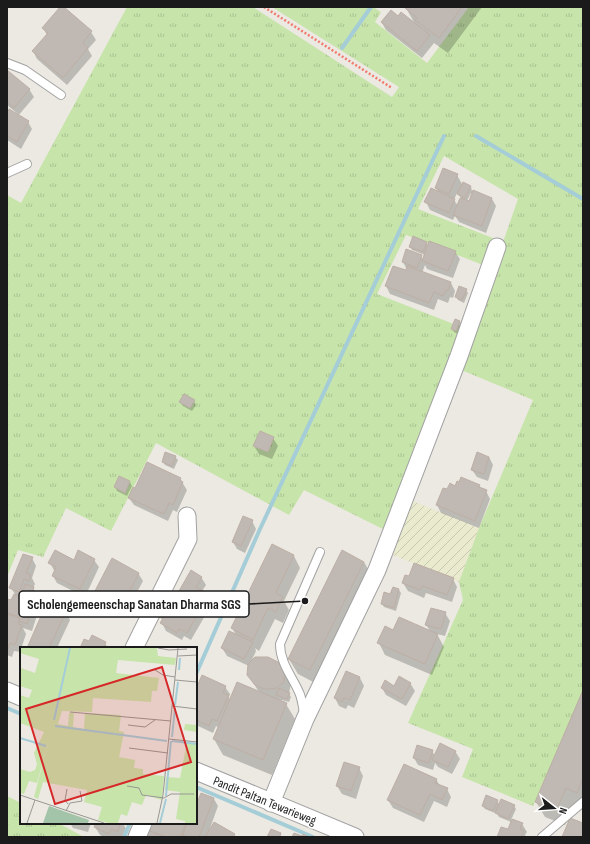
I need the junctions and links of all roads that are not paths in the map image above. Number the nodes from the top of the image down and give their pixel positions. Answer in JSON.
{"nodes":[{"id":1,"x":7,"y":63,"type":"edge"},
{"id":2,"x":61,"y":95,"type":"dead end"},
{"id":3,"x":27,"y":164,"type":"dead end"},
{"id":4,"x":7,"y":173,"type":"edge"},
{"id":5,"x":497,"y":247,"type":"dead end"},
{"id":6,"x":187,"y":516,"type":"dead end"},
{"id":7,"x":320,"y":552,"type":"dead end"},
{"id":8,"x":134,"y":647,"type":"edge"},
{"id":9,"x":7,"y":691,"type":"edge"},
{"id":10,"x":20,"y":697,"type":"edge"},
{"id":11,"x":305,"y":719,"type":"junction"},
{"id":12,"x":197,"y":771,"type":"edge"},
{"id":13,"x":271,"y":802,"type":"junction"},
{"id":14,"x":583,"y":802,"type":"edge"},
{"id":15,"x":142,"y":824,"type":"edge"},
{"id":16,"x":352,"y":836,"type":"edge"},
{"id":17,"x":137,"y":837,"type":"edge"},
{"id":18,"x":542,"y":837,"type":"edge"}],
"edges":[{"from":1,"to":2,"type":"lane"},
{"from":3,"to":4,"type":"lane"},
{"from":5,"to":11,"type":"street"},
{"from":6,"to":8,"type":"street"},
{"from":7,"to":11,"type":"lane"},
{"from":9,"to":10,"type":"street"},
{"from":11,"to":13,"type":"street"},
{"from":12,"to":13,"type":"street","name":"Pandit Paltan Tewarieweg"},
{"from":13,"to":16,"type":"street","name":"Pandit Paltan Tewarieweg"},
{"from":14,"to":18,"type":"lane"},
{"from":15,"to":17,"type":"street"}]}
